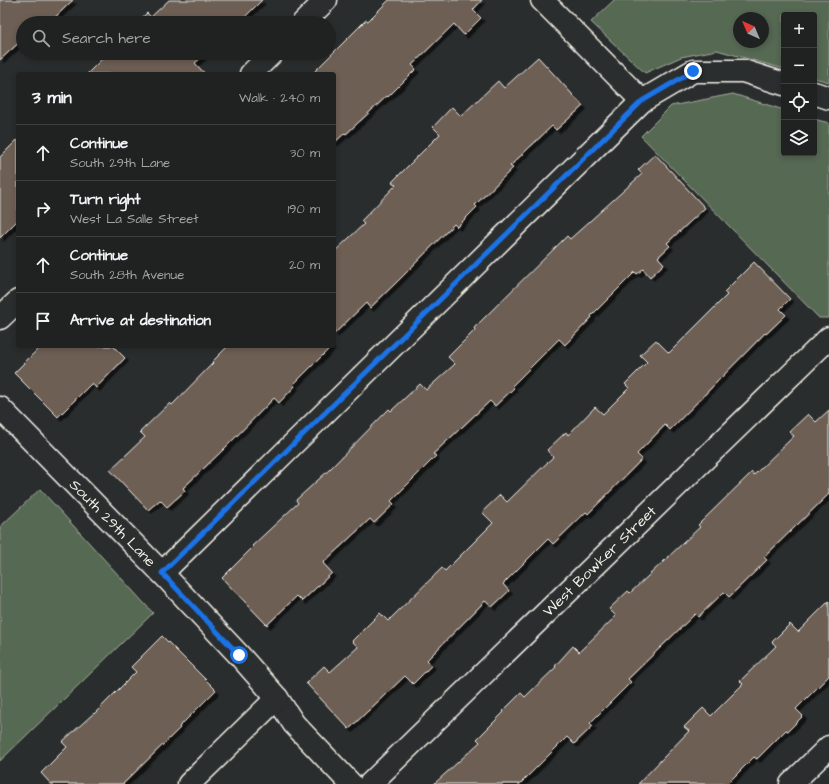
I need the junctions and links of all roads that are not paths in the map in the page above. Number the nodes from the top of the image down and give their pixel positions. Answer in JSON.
{"nodes":[{"id":1,"x":326,"y":0,"type":"edge"},
{"id":2,"x":542,"y":0,"type":"edge"},
{"id":3,"x":310,"y":16,"type":"edge"},
{"id":4,"x":265,"y":60,"type":"edge"},
{"id":5,"x":252,"y":72,"type":"edge"},
{"id":6,"x":781,"y":83,"type":"edge"},
{"id":7,"x":817,"y":94,"type":"edge"},
{"id":8,"x":829,"y":98,"type":"edge"},
{"id":9,"x":642,"y":101,"type":"junction"},
{"id":10,"x":16,"y":303,"type":"edge"},
{"id":11,"x":0,"y":318,"type":"edge"},
{"id":12,"x":829,"y":338,"type":"edge"},
{"id":13,"x":0,"y":408,"type":"edge"},
{"id":14,"x":162,"y":573,"type":"junction"},
{"id":15,"x":277,"y":698,"type":"junction"},
{"id":16,"x":829,"y":747,"type":"edge"},
{"id":17,"x":189,"y":784,"type":"edge"},
{"id":18,"x":351,"y":784,"type":"edge"},
{"id":19,"x":370,"y":784,"type":"edge"},
{"id":20,"x":791,"y":784,"type":"edge"}],
"edges":[{"from":1,"to":3,"type":"street"},
{"from":2,"to":9,"type":"street"},
{"from":4,"to":5,"type":"street"},
{"from":6,"to":9,"type":"street"},
{"from":7,"to":8,"type":"street"},
{"from":9,"to":14,"type":"street"},
{"from":10,"to":11,"type":"street"},
{"from":12,"to":19,"type":"street","name":"West Bowker Street"},
{"from":13,"to":14,"type":"street","name":"South 29th Lane"},
{"from":14,"to":15,"type":"street","name":"South 29th Lane"},
{"from":15,"to":17,"type":"street"},
{"from":15,"to":18,"type":"street","name":"South 29th Lane"},
{"from":16,"to":20,"type":"street"}]}
